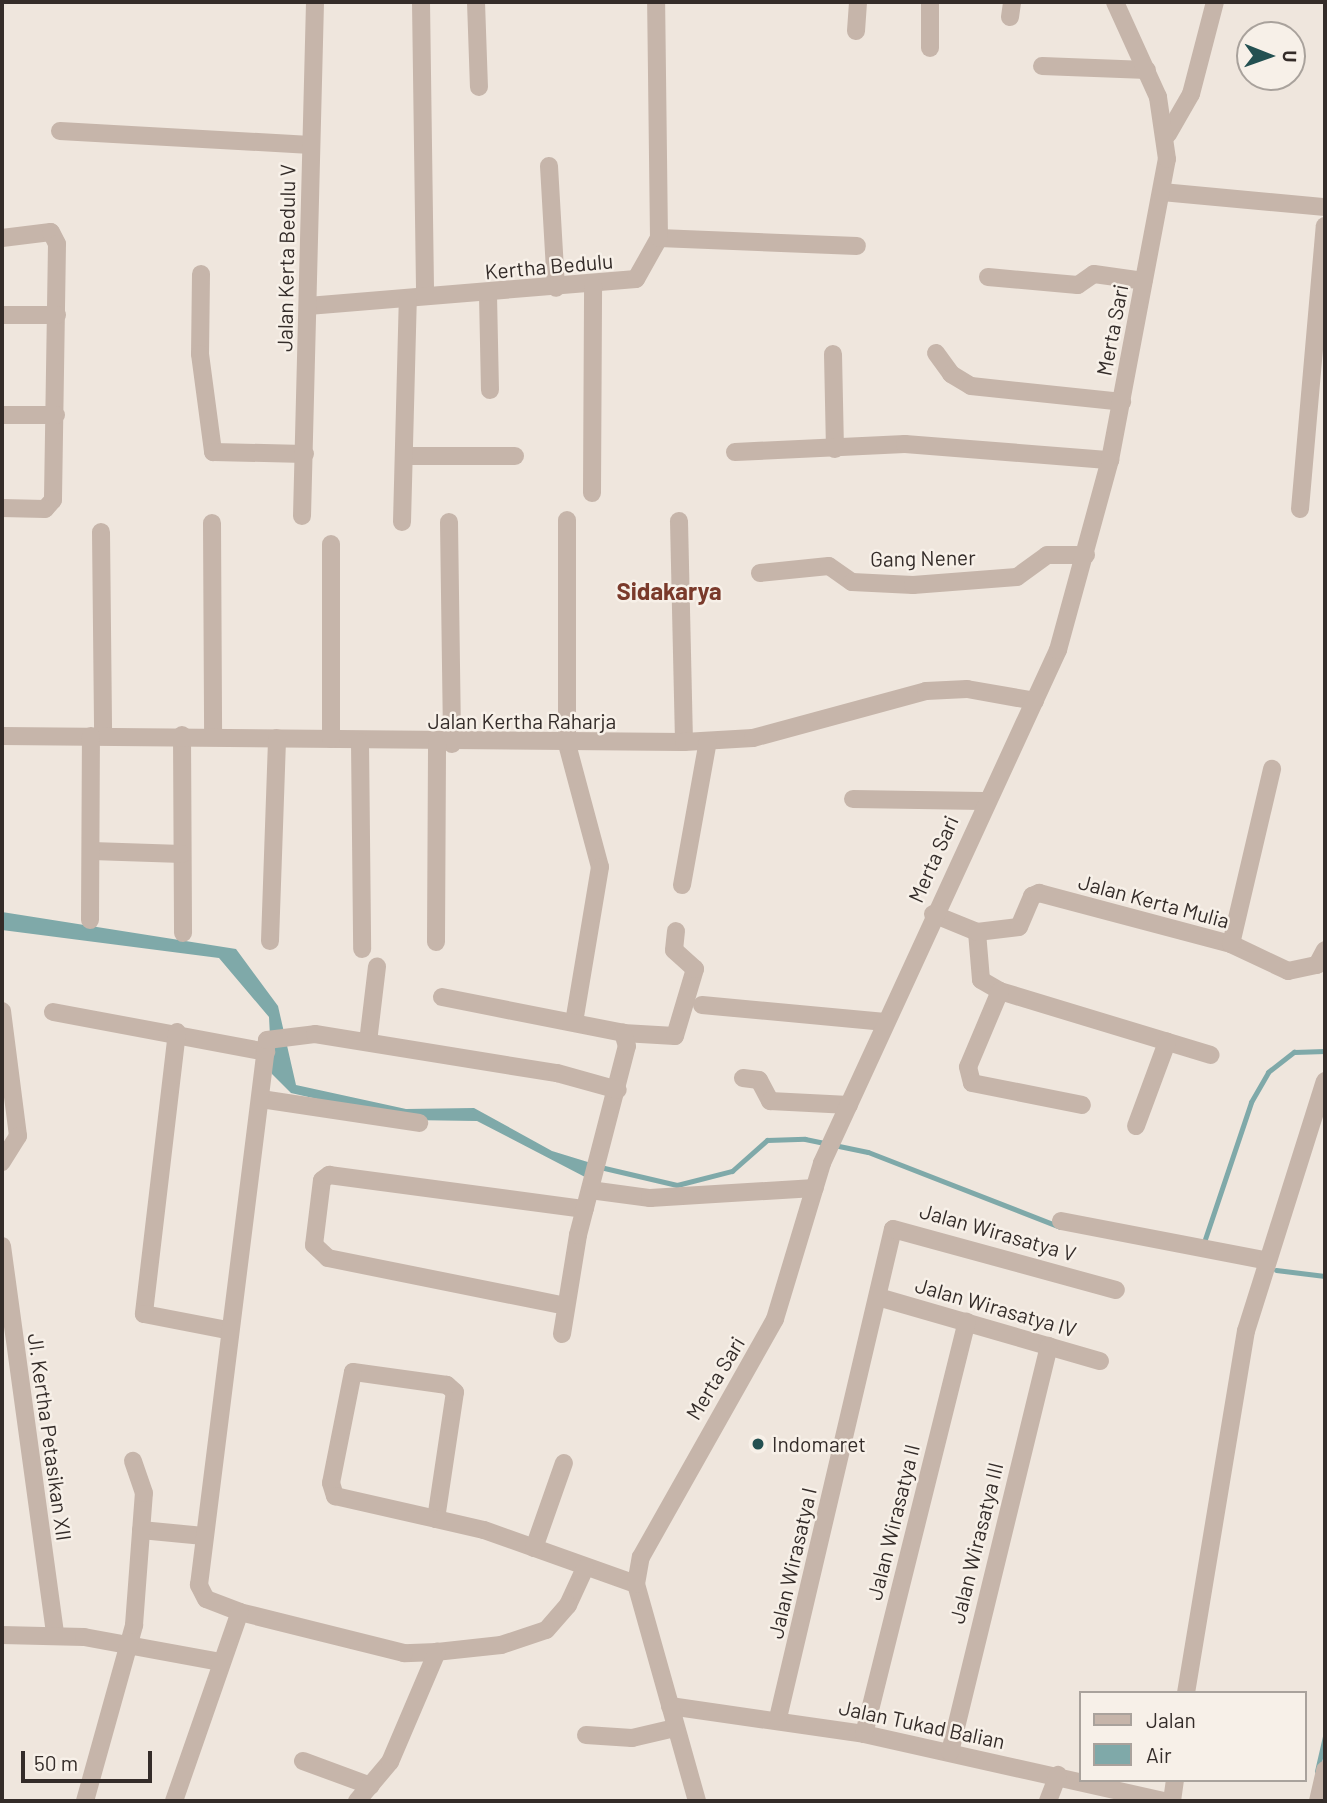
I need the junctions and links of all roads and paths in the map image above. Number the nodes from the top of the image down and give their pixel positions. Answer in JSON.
{"nodes":[{"id":1,"x":315,"y":2,"type":"edge"},
{"id":2,"x":421,"y":2,"type":"edge"},
{"id":3,"x":476,"y":2,"type":"edge"},
{"id":4,"x":656,"y":2,"type":"edge"},
{"id":5,"x":858,"y":2,"type":"edge"},
{"id":6,"x":930,"y":2,"type":"edge"},
{"id":7,"x":1115,"y":2,"type":"edge"},
{"id":8,"x":1215,"y":2,"type":"edge"},
{"id":9,"x":856,"y":31,"type":"dead end"},
{"id":10,"x":930,"y":48,"type":"dead end"},
{"id":11,"x":1042,"y":66,"type":"dead end"},
{"id":12,"x":1147,"y":70,"type":"junction"},
{"id":13,"x":479,"y":87,"type":"dead end"},
{"id":14,"x":60,"y":131,"type":"dead end"},
{"id":15,"x":1168,"y":134,"type":"junction"},
{"id":16,"x":311,"y":145,"type":"junction"},
{"id":17,"x":549,"y":166,"type":"dead end"},
{"id":18,"x":1161,"y":192,"type":"junction"},
{"id":19,"x":1325,"y":207,"type":"edge"},
{"id":20,"x":1325,"y":226,"type":"edge"},
{"id":21,"x":2,"y":237,"type":"edge"},
{"id":22,"x":659,"y":238,"type":"junction"},
{"id":23,"x":857,"y":246,"type":"dead end"},
{"id":24,"x":201,"y":274,"type":"dead end"},
{"id":25,"x":988,"y":277,"type":"dead end"},
{"id":26,"x":1144,"y":281,"type":"junction"},
{"id":27,"x":593,"y":286,"type":"junction"},
{"id":28,"x":556,"y":288,"type":"junction"},
{"id":29,"x":425,"y":289,"type":"dead end"},
{"id":30,"x":488,"y":295,"type":"junction"},
{"id":31,"x":408,"y":300,"type":"junction"},
{"id":32,"x":308,"y":306,"type":"junction"},
{"id":33,"x":2,"y":314,"type":"edge"},
{"id":34,"x":57,"y":315,"type":"junction"},
{"id":35,"x":833,"y":354,"type":"dead end"},
{"id":36,"x":936,"y":354,"type":"dead end"},
{"id":37,"x":490,"y":390,"type":"dead end"},
{"id":38,"x":1122,"y":402,"type":"junction"},
{"id":39,"x":2,"y":415,"type":"edge"},
{"id":40,"x":56,"y":415,"type":"junction"},
{"id":41,"x":835,"y":449,"type":"junction"},
{"id":42,"x":735,"y":452,"type":"dead end"},
{"id":43,"x":305,"y":454,"type":"junction"},
{"id":44,"x":407,"y":456,"type":"junction"},
{"id":45,"x":515,"y":456,"type":"dead end"},
{"id":46,"x":1110,"y":460,"type":"junction"},
{"id":47,"x":592,"y":492,"type":"dead end"},
{"id":48,"x":2,"y":508,"type":"edge"},
{"id":49,"x":1300,"y":509,"type":"dead end"},
{"id":50,"x":302,"y":516,"type":"dead end"},
{"id":51,"x":567,"y":520,"type":"dead end"},
{"id":52,"x":679,"y":521,"type":"dead end"},
{"id":53,"x":402,"y":522,"type":"dead end"},
{"id":54,"x":449,"y":522,"type":"dead end"},
{"id":55,"x":212,"y":523,"type":"dead end"},
{"id":56,"x":101,"y":532,"type":"dead end"},
{"id":57,"x":331,"y":544,"type":"dead end"},
{"id":58,"x":1086,"y":555,"type":"junction"},
{"id":59,"x":760,"y":573,"type":"dead end"},
{"id":60,"x":1035,"y":701,"type":"junction"},
{"id":61,"x":182,"y":735,"type":"junction"},
{"id":62,"x":213,"y":735,"type":"junction"},
{"id":63,"x":2,"y":736,"type":"edge"},
{"id":64,"x":97,"y":736,"type":"junction"},
{"id":65,"x":277,"y":738,"type":"junction"},
{"id":66,"x":331,"y":739,"type":"junction"},
{"id":67,"x":708,"y":741,"type":"junction"},
{"id":68,"x":360,"y":742,"type":"junction"},
{"id":69,"x":684,"y":742,"type":"junction"},
{"id":70,"x":444,"y":744,"type":"junction"},
{"id":71,"x":566,"y":744,"type":"junction"},
{"id":72,"x":1272,"y":769,"type":"dead end"},
{"id":73,"x":908,"y":788,"type":"dead end"},
{"id":74,"x":986,"y":796,"type":"junction"},
{"id":75,"x":853,"y":799,"type":"dead end"},
{"id":76,"x":92,"y":851,"type":"junction"},
{"id":77,"x":182,"y":854,"type":"junction"},
{"id":78,"x":682,"y":886,"type":"dead end"},
{"id":79,"x":933,"y":914,"type":"junction"},
{"id":80,"x":90,"y":920,"type":"dead end"},
{"id":81,"x":676,"y":931,"type":"dead end"},
{"id":82,"x":977,"y":932,"type":"junction"},
{"id":83,"x":183,"y":933,"type":"dead end"},
{"id":84,"x":270,"y":941,"type":"dead end"},
{"id":85,"x":436,"y":942,"type":"dead end"},
{"id":86,"x":1231,"y":944,"type":"junction"},
{"id":87,"x":362,"y":949,"type":"dead end"},
{"id":88,"x":1325,"y":950,"type":"edge"},
{"id":89,"x":377,"y":967,"type":"dead end"},
{"id":90,"x":1000,"y":991,"type":"junction"},
{"id":91,"x":442,"y":997,"type":"dead end"},
{"id":92,"x":702,"y":1005,"type":"dead end"},
{"id":93,"x":2,"y":1011,"type":"edge"},
{"id":94,"x":53,"y":1012,"type":"dead end"},
{"id":95,"x":575,"y":1022,"type":"junction"},
{"id":96,"x":885,"y":1022,"type":"junction"},
{"id":97,"x":177,"y":1032,"type":"junction"},
{"id":98,"x":623,"y":1033,"type":"junction"},
{"id":99,"x":368,"y":1042,"type":"junction"},
{"id":100,"x":1167,"y":1042,"type":"junction"},
{"id":101,"x":266,"y":1046,"type":"junction"},
{"id":102,"x":1211,"y":1055,"type":"dead end"},
{"id":103,"x":743,"y":1078,"type":"dead end"},
{"id":104,"x":1325,"y":1081,"type":"edge"},
{"id":105,"x":618,"y":1090,"type":"junction"},
{"id":106,"x":261,"y":1099,"type":"junction"},
{"id":107,"x":1082,"y":1105,"type":"dead end"},
{"id":108,"x":845,"y":1113,"type":"junction"},
{"id":109,"x":419,"y":1123,"type":"dead end"},
{"id":110,"x":1136,"y":1126,"type":"dead end"},
{"id":111,"x":2,"y":1162,"type":"edge"},
{"id":112,"x":594,"y":1176,"type":"junction"},
{"id":113,"x":815,"y":1188,"type":"junction"},
{"id":114,"x":585,"y":1209,"type":"junction"},
{"id":115,"x":1061,"y":1221,"type":"dead end"},
{"id":116,"x":2,"y":1246,"type":"edge"},
{"id":117,"x":1264,"y":1260,"type":"junction"},
{"id":118,"x":1116,"y":1290,"type":"dead end"},
{"id":119,"x":878,"y":1297,"type":"junction"},
{"id":120,"x":566,"y":1306,"type":"junction"},
{"id":121,"x":967,"y":1322,"type":"junction"},
{"id":122,"x":227,"y":1330,"type":"junction"},
{"id":123,"x":562,"y":1334,"type":"dead end"},
{"id":124,"x":1049,"y":1346,"type":"junction"},
{"id":125,"x":1100,"y":1361,"type":"dead end"},
{"id":126,"x":133,"y":1461,"type":"dead end"},
{"id":127,"x":564,"y":1463,"type":"dead end"},
{"id":128,"x":436,"y":1519,"type":"junction"},
{"id":129,"x":142,"y":1530,"type":"junction"},
{"id":130,"x":204,"y":1536,"type":"junction"},
{"id":131,"x":534,"y":1548,"type":"junction"},
{"id":132,"x":585,"y":1568,"type":"junction"},
{"id":133,"x":636,"y":1584,"type":"junction"},
{"id":134,"x":240,"y":1612,"type":"junction"},
{"id":135,"x":55,"y":1634,"type":"junction"},
{"id":136,"x":2,"y":1635,"type":"edge"},
{"id":137,"x":129,"y":1643,"type":"junction"},
{"id":138,"x":437,"y":1652,"type":"junction"},
{"id":139,"x":220,"y":1662,"type":"junction"},
{"id":140,"x":1186,"y":1691,"type":"edge"},
{"id":141,"x":670,"y":1706,"type":"junction"},
{"id":142,"x":778,"y":1718,"type":"junction"},
{"id":143,"x":676,"y":1728,"type":"junction"},
{"id":144,"x":864,"y":1734,"type":"junction"},
{"id":145,"x":586,"y":1735,"type":"dead end"},
{"id":146,"x":950,"y":1752,"type":"junction"},
{"id":147,"x":303,"y":1761,"type":"dead end"},
{"id":148,"x":1325,"y":1770,"type":"edge"},
{"id":149,"x":1058,"y":1775,"type":"junction"},
{"id":150,"x":1078,"y":1780,"type":"edge"},
{"id":151,"x":1086,"y":1782,"type":"edge"},
{"id":152,"x":1175,"y":1782,"type":"edge"},
{"id":153,"x":372,"y":1786,"type":"junction"},
{"id":154,"x":85,"y":1801,"type":"edge"},
{"id":155,"x":174,"y":1801,"type":"edge"},
{"id":156,"x":357,"y":1801,"type":"edge"},
{"id":157,"x":696,"y":1801,"type":"edge"},
{"id":158,"x":1048,"y":1801,"type":"edge"},
{"id":159,"x":1163,"y":1801,"type":"edge"},
{"id":160,"x":1172,"y":1801,"type":"edge"},
{"id":161,"x":1318,"y":1801,"type":"edge"}],
"edges":[{"from":1,"to":16,"type":"street","name":"Jalan Kerta Bedulu V"},
{"from":2,"to":29,"type":"street"},
{"from":3,"to":13,"type":"street"},
{"from":4,"to":22,"type":"street"},
{"from":5,"to":9,"type":"street"},
{"from":6,"to":10,"type":"street"},
{"from":7,"to":12,"type":"street","name":"Merta Sari"},
{"from":8,"to":15,"type":"street"},
{"from":11,"to":12,"type":"street"},
{"from":12,"to":15,"type":"street","name":"Merta Sari"},
{"from":14,"to":16,"type":"street"},
{"from":15,"to":18,"type":"street","name":"Merta Sari"},
{"from":16,"to":32,"type":"street","name":"Jalan Kerta Bedulu V"},
{"from":17,"to":28,"type":"street"},
{"from":18,"to":19,"type":"street"},
{"from":18,"to":26,"type":"street","name":"Merta Sari"},
{"from":20,"to":49,"type":"street"},
{"from":21,"to":34,"type":"street"},
{"from":22,"to":23,"type":"street"},
{"from":22,"to":27,"type":"street","name":"Kertha Bedulu"},
{"from":24,"to":43,"type":"street"},
{"from":25,"to":26,"type":"street"},
{"from":26,"to":38,"type":"street","name":"Merta Sari"},
{"from":27,"to":28,"type":"street","name":"Kertha Bedulu"},
{"from":27,"to":47,"type":"street"},
{"from":28,"to":30,"type":"street","name":"Kertha Bedulu"},
{"from":30,"to":31,"type":"street","name":"Kertha Bedulu"},
{"from":30,"to":37,"type":"street"},
{"from":31,"to":32,"type":"street","name":"Kertha Bedulu"},
{"from":31,"to":44,"type":"street"},
{"from":32,"to":43,"type":"street","name":"Jalan Kerta Bedulu V"},
{"from":33,"to":34,"type":"street"},
{"from":34,"to":40,"type":"street"},
{"from":35,"to":41,"type":"street"},
{"from":36,"to":38,"type":"street"},
{"from":38,"to":46,"type":"street","name":"Merta Sari"},
{"from":39,"to":40,"type":"street"},
{"from":40,"to":48,"type":"street"},
{"from":41,"to":42,"type":"street"},
{"from":41,"to":46,"type":"street"},
{"from":43,"to":50,"type":"street","name":"Jalan Kerta Bedulu V"},
{"from":44,"to":45,"type":"street"},
{"from":44,"to":53,"type":"street"},
{"from":46,"to":58,"type":"street","name":"Merta Sari"},
{"from":51,"to":71,"type":"street"},
{"from":52,"to":69,"type":"street"},
{"from":54,"to":70,"type":"street"},
{"from":55,"to":62,"type":"street"},
{"from":56,"to":64,"type":"street"},
{"from":57,"to":66,"type":"street"},
{"from":58,"to":59,"type":"street","name":"Gang Nener"},
{"from":58,"to":60,"type":"street","name":"Merta Sari"},
{"from":60,"to":67,"type":"street","name":"Jalan Kertha Raharja"},
{"from":60,"to":74,"type":"street","name":"Merta Sari"},
{"from":61,"to":62,"type":"street","name":"Jalan Kertha Raharja"},
{"from":61,"to":64,"type":"street","name":"Jalan Kertha Raharja"},
{"from":61,"to":77,"type":"street"},
{"from":62,"to":65,"type":"street","name":"Jalan Kertha Raharja"},
{"from":63,"to":64,"type":"street","name":"Jalan Kertha Raharja"},
{"from":64,"to":76,"type":"street"},
{"from":65,"to":66,"type":"street","name":"Jalan Kertha Raharja"},
{"from":65,"to":84,"type":"street"},
{"from":66,"to":68,"type":"street","name":"Jalan Kertha Raharja"},
{"from":67,"to":69,"type":"street","name":"Jalan Kertha Raharja"},
{"from":67,"to":78,"type":"street"},
{"from":68,"to":70,"type":"street","name":"Jalan Kertha Raharja"},
{"from":68,"to":87,"type":"street"},
{"from":69,"to":71,"type":"street","name":"Jalan Kertha Raharja"},
{"from":70,"to":71,"type":"street","name":"Jalan Kertha Raharja"},
{"from":70,"to":85,"type":"street"},
{"from":71,"to":95,"type":"street"},
{"from":72,"to":86,"type":"street"},
{"from":73,"to":74,"type":"street"},
{"from":74,"to":75,"type":"street"},
{"from":74,"to":79,"type":"street","name":"Merta Sari"},
{"from":76,"to":77,"type":"street"},
{"from":76,"to":80,"type":"street"},
{"from":77,"to":83,"type":"street"},
{"from":79,"to":82,"type":"street","name":"Jalan Kerta Mulia"},
{"from":79,"to":96,"type":"street","name":"Merta Sari"},
{"from":81,"to":98,"type":"street"},
{"from":82,"to":86,"type":"street","name":"Jalan Kerta Mulia"},
{"from":82,"to":90,"type":"street"},
{"from":86,"to":88,"type":"street","name":"Jalan Kerta Mulia"},
{"from":89,"to":99,"type":"street"},
{"from":90,"to":100,"type":"street"},
{"from":90,"to":107,"type":"street"},
{"from":91,"to":95,"type":"street"},
{"from":92,"to":96,"type":"street"},
{"from":93,"to":111,"type":"street"},
{"from":94,"to":97,"type":"street"},
{"from":95,"to":98,"type":"street"},
{"from":96,"to":108,"type":"street","name":"Merta Sari"},
{"from":97,"to":101,"type":"street"},
{"from":97,"to":122,"type":"street"},
{"from":98,"to":105,"type":"street"},
{"from":99,"to":101,"type":"street"},
{"from":99,"to":105,"type":"street"},
{"from":100,"to":102,"type":"street"},
{"from":100,"to":110,"type":"street"},
{"from":101,"to":106,"type":"street"},
{"from":103,"to":108,"type":"street"},
{"from":104,"to":117,"type":"street"},
{"from":105,"to":112,"type":"street"},
{"from":106,"to":109,"type":"street"},
{"from":106,"to":122,"type":"street"},
{"from":108,"to":113,"type":"street","name":"Merta Sari"},
{"from":112,"to":113,"type":"street"},
{"from":112,"to":114,"type":"street"},
{"from":113,"to":133,"type":"street","name":"Merta Sari"},
{"from":114,"to":120,"type":"street"},
{"from":114,"to":120,"type":"street"},
{"from":115,"to":117,"type":"street"},
{"from":116,"to":135,"type":"street","name":"Jl. Kertha Petasikan XII"},
{"from":117,"to":140,"type":"street"},
{"from":118,"to":119,"type":"street","name":"Jalan Wirasatya V"},
{"from":119,"to":121,"type":"street","name":"Jalan Wirasatya IV"},
{"from":119,"to":142,"type":"street","name":"Jalan Wirasatya I"},
{"from":120,"to":123,"type":"street"},
{"from":121,"to":124,"type":"street","name":"Jalan Wirasatya IV"},
{"from":121,"to":144,"type":"street","name":"Jalan Wirasatya II"},
{"from":122,"to":130,"type":"street"},
{"from":124,"to":125,"type":"street","name":"Jalan Wirasatya IV"},
{"from":124,"to":146,"type":"street","name":"Jalan Wirasatya III"},
{"from":126,"to":129,"type":"street"},
{"from":127,"to":131,"type":"street"},
{"from":128,"to":128,"type":"street"},
{"from":128,"to":131,"type":"street"},
{"from":129,"to":130,"type":"street"},
{"from":129,"to":137,"type":"street"},
{"from":130,"to":134,"type":"street"},
{"from":131,"to":132,"type":"street"},
{"from":132,"to":133,"type":"street"},
{"from":132,"to":138,"type":"street"},
{"from":133,"to":141,"type":"street"},
{"from":134,"to":138,"type":"street"},
{"from":134,"to":139,"type":"street"},
{"from":135,"to":136,"type":"street"},
{"from":135,"to":137,"type":"street"},
{"from":137,"to":139,"type":"street"},
{"from":137,"to":154,"type":"street"},
{"from":138,"to":153,"type":"street"},
{"from":139,"to":155,"type":"street"},
{"from":141,"to":142,"type":"street","name":"Jalan Tukad Balian"},
{"from":141,"to":143,"type":"street"},
{"from":142,"to":144,"type":"street","name":"Jalan Tukad Balian"},
{"from":143,"to":145,"type":"street"},
{"from":143,"to":157,"type":"street"},
{"from":144,"to":146,"type":"street","name":"Jalan Tukad Balian"},
{"from":146,"to":149,"type":"street","name":"Jalan Tukad Balian"},
{"from":147,"to":153,"type":"street"},
{"from":148,"to":161,"type":"street"},
{"from":149,"to":150,"type":"street","name":"Jalan Tukad Balian"},
{"from":149,"to":158,"type":"street"},
{"from":151,"to":159,"type":"street","name":"Jalan Tukad Balian"},
{"from":152,"to":160,"type":"street"},
{"from":153,"to":156,"type":"street"}]}
